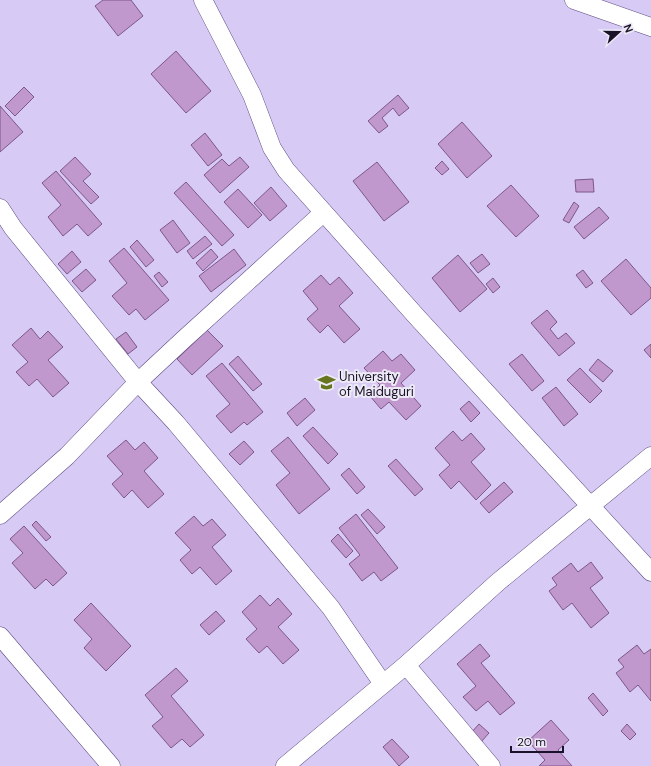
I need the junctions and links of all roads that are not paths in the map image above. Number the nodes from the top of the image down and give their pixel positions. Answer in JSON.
{"nodes":[{"id":1,"x":203,"y":0,"type":"edge"},
{"id":2,"x":574,"y":0,"type":"edge"},
{"id":3,"x":651,"y":27,"type":"edge"},
{"id":4,"x":0,"y":208,"type":"edge"},
{"id":5,"x":323,"y":213,"type":"junction"},
{"id":6,"x":138,"y":382,"type":"junction"},
{"id":7,"x":651,"y":456,"type":"edge"},
{"id":8,"x":591,"y":505,"type":"junction"},
{"id":9,"x":0,"y":515,"type":"edge"},
{"id":10,"x":651,"y":572,"type":"edge"},
{"id":11,"x":0,"y":636,"type":"edge"},
{"id":12,"x":406,"y":665,"type":"junction"},
{"id":13,"x":383,"y":684,"type":"junction"},
{"id":14,"x":110,"y":766,"type":"edge"},
{"id":15,"x":285,"y":766,"type":"edge"},
{"id":16,"x":491,"y":766,"type":"edge"}],
"edges":[{"from":1,"to":5,"type":"street"},
{"from":2,"to":3,"type":"street"},
{"from":4,"to":6,"type":"street"},
{"from":5,"to":6,"type":"street"},
{"from":5,"to":8,"type":"street"},
{"from":6,"to":9,"type":"street"},
{"from":6,"to":13,"type":"street"},
{"from":7,"to":8,"type":"street"},
{"from":8,"to":10,"type":"street"},
{"from":8,"to":12,"type":"street"},
{"from":11,"to":14,"type":"street"},
{"from":12,"to":13,"type":"street"},
{"from":12,"to":16,"type":"street"},
{"from":13,"to":15,"type":"street"}]}
